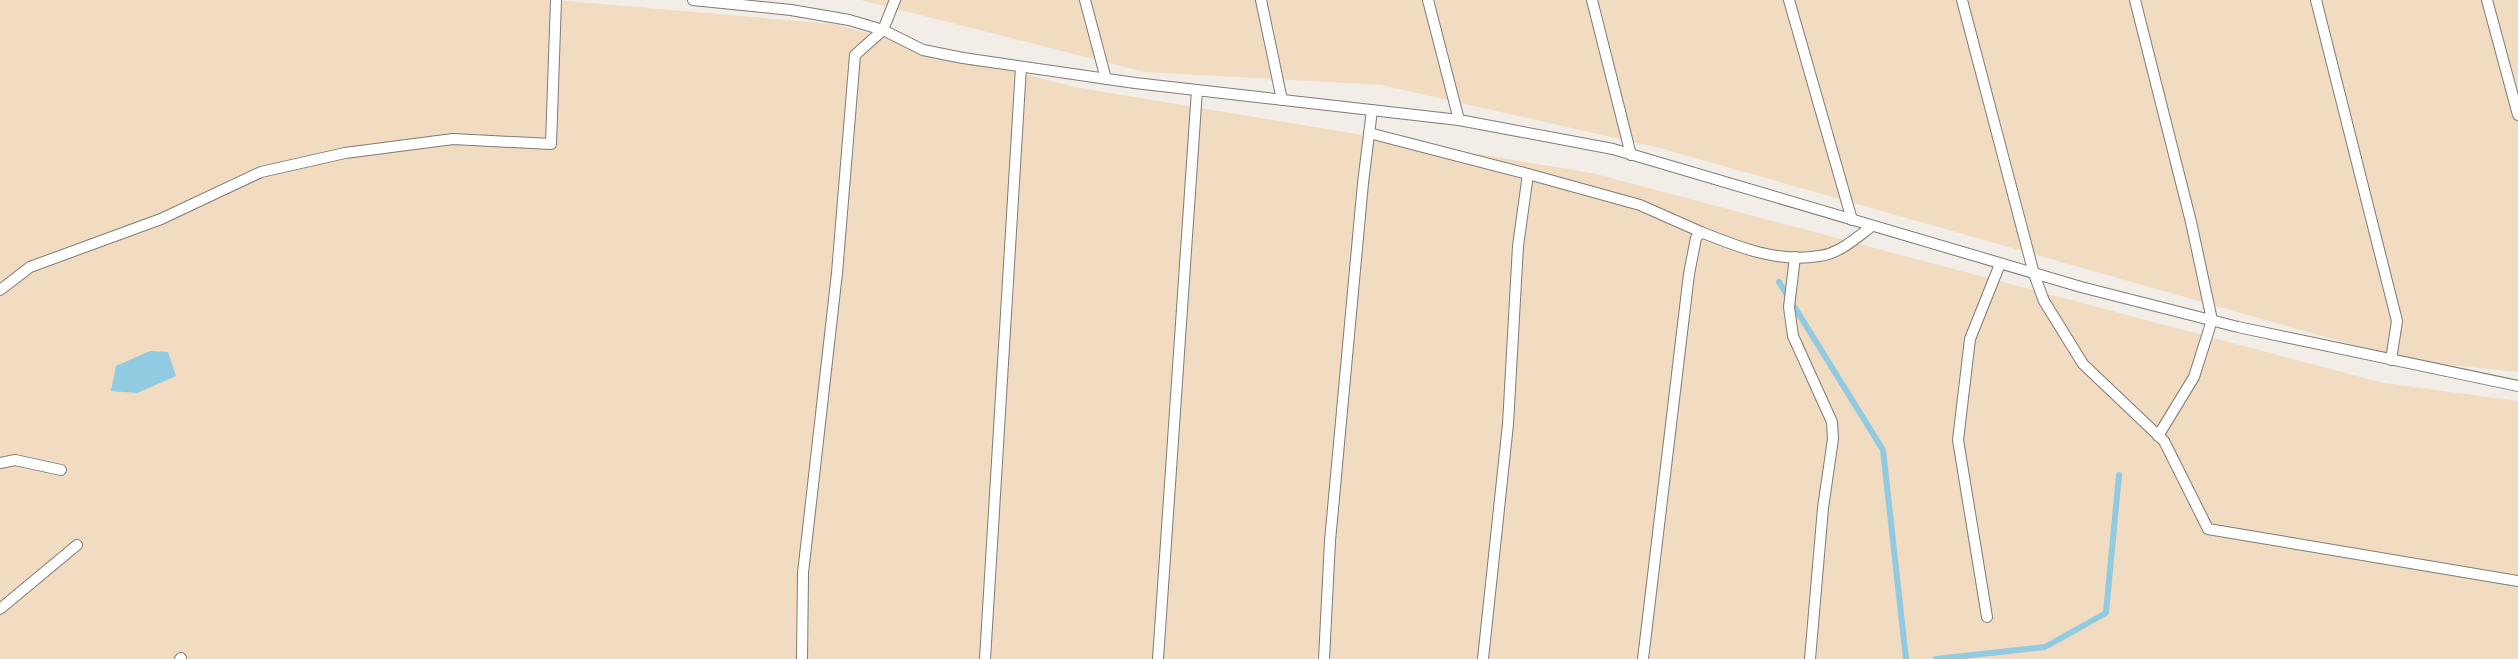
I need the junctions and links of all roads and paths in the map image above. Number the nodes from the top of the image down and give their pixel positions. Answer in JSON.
{"nodes":[{"id":1,"x":556,"y":0,"type":"edge"},
{"id":2,"x":693,"y":0,"type":"edge"},
{"id":3,"x":895,"y":0,"type":"edge"},
{"id":4,"x":1085,"y":0,"type":"edge"},
{"id":5,"x":1261,"y":0,"type":"edge"},
{"id":6,"x":1428,"y":0,"type":"edge"},
{"id":7,"x":1592,"y":0,"type":"edge"},
{"id":8,"x":1790,"y":0,"type":"edge"},
{"id":9,"x":1962,"y":0,"type":"edge"},
{"id":10,"x":2135,"y":0,"type":"edge"},
{"id":11,"x":2316,"y":0,"type":"edge"},
{"id":12,"x":2487,"y":0,"type":"edge"},
{"id":13,"x":715,"y":1,"type":"edge"},
{"id":14,"x":883,"y":30,"type":"junction"},
{"id":15,"x":1022,"y":67,"type":"junction"},
{"id":16,"x":1106,"y":79,"type":"junction"},
{"id":17,"x":1197,"y":90,"type":"junction"},
{"id":18,"x":1282,"y":100,"type":"junction"},
{"id":19,"x":1372,"y":110,"type":"junction"},
{"id":20,"x":2518,"y":115,"type":"edge"},
{"id":21,"x":1459,"y":120,"type":"junction"},
{"id":22,"x":1369,"y":133,"type":"junction"},
{"id":23,"x":1631,"y":154,"type":"junction"},
{"id":24,"x":1528,"y":174,"type":"junction"},
{"id":25,"x":1851,"y":220,"type":"junction"},
{"id":26,"x":1872,"y":226,"type":"junction"},
{"id":27,"x":1701,"y":232,"type":"junction"},
{"id":28,"x":1795,"y":257,"type":"junction"},
{"id":29,"x":2000,"y":264,"type":"junction"},
{"id":30,"x":2034,"y":274,"type":"junction"},
{"id":31,"x":0,"y":290,"type":"edge"},
{"id":32,"x":2212,"y":320,"type":"junction"},
{"id":33,"x":2391,"y":360,"type":"junction"},
{"id":34,"x":2518,"y":386,"type":"edge"},
{"id":35,"x":2158,"y":436,"type":"junction"},
{"id":36,"x":0,"y":463,"type":"edge"},
{"id":37,"x":61,"y":470,"type":"dead end"},
{"id":38,"x":77,"y":546,"type":"dead end"},
{"id":39,"x":2518,"y":581,"type":"edge"},
{"id":40,"x":0,"y":609,"type":"edge"},
{"id":41,"x":1987,"y":617,"type":"dead end"},
{"id":42,"x":802,"y":659,"type":"edge"},
{"id":43,"x":985,"y":659,"type":"edge"},
{"id":44,"x":1158,"y":659,"type":"edge"},
{"id":45,"x":1324,"y":659,"type":"edge"},
{"id":46,"x":1483,"y":659,"type":"edge"},
{"id":47,"x":1643,"y":659,"type":"edge"},
{"id":48,"x":1810,"y":659,"type":"edge"}],
"edges":[{"from":1,"to":31,"type":"lane"},
{"from":2,"to":13,"type":"lane"},
{"from":3,"to":14,"type":"lane"},
{"from":4,"to":16,"type":"lane"},
{"from":5,"to":18,"type":"lane"},
{"from":6,"to":21,"type":"lane"},
{"from":7,"to":23,"type":"lane"},
{"from":8,"to":25,"type":"lane"},
{"from":9,"to":30,"type":"lane"},
{"from":10,"to":32,"type":"lane"},
{"from":11,"to":33,"type":"lane"},
{"from":12,"to":20,"type":"lane"},
{"from":13,"to":14,"type":"lane"},
{"from":14,"to":15,"type":"lane"},
{"from":14,"to":42,"type":"lane"},
{"from":15,"to":16,"type":"lane"},
{"from":15,"to":43,"type":"lane"},
{"from":16,"to":17,"type":"lane"},
{"from":17,"to":18,"type":"lane"},
{"from":17,"to":44,"type":"lane"},
{"from":18,"to":19,"type":"lane"},
{"from":19,"to":21,"type":"lane"},
{"from":19,"to":22,"type":"lane"},
{"from":21,"to":23,"type":"lane"},
{"from":22,"to":24,"type":"lane"},
{"from":22,"to":45,"type":"lane"},
{"from":23,"to":25,"type":"lane"},
{"from":24,"to":27,"type":"lane"},
{"from":24,"to":46,"type":"lane"},
{"from":25,"to":26,"type":"lane"},
{"from":26,"to":28,"type":"lane"},
{"from":26,"to":29,"type":"lane"},
{"from":27,"to":28,"type":"lane"},
{"from":27,"to":47,"type":"lane"},
{"from":28,"to":48,"type":"lane"},
{"from":29,"to":30,"type":"lane"},
{"from":29,"to":41,"type":"lane"},
{"from":30,"to":32,"type":"lane"},
{"from":30,"to":35,"type":"lane"},
{"from":32,"to":33,"type":"lane"},
{"from":32,"to":35,"type":"lane"},
{"from":33,"to":34,"type":"lane"},
{"from":35,"to":39,"type":"lane"},
{"from":36,"to":37,"type":"lane"},
{"from":38,"to":40,"type":"lane"}]}
